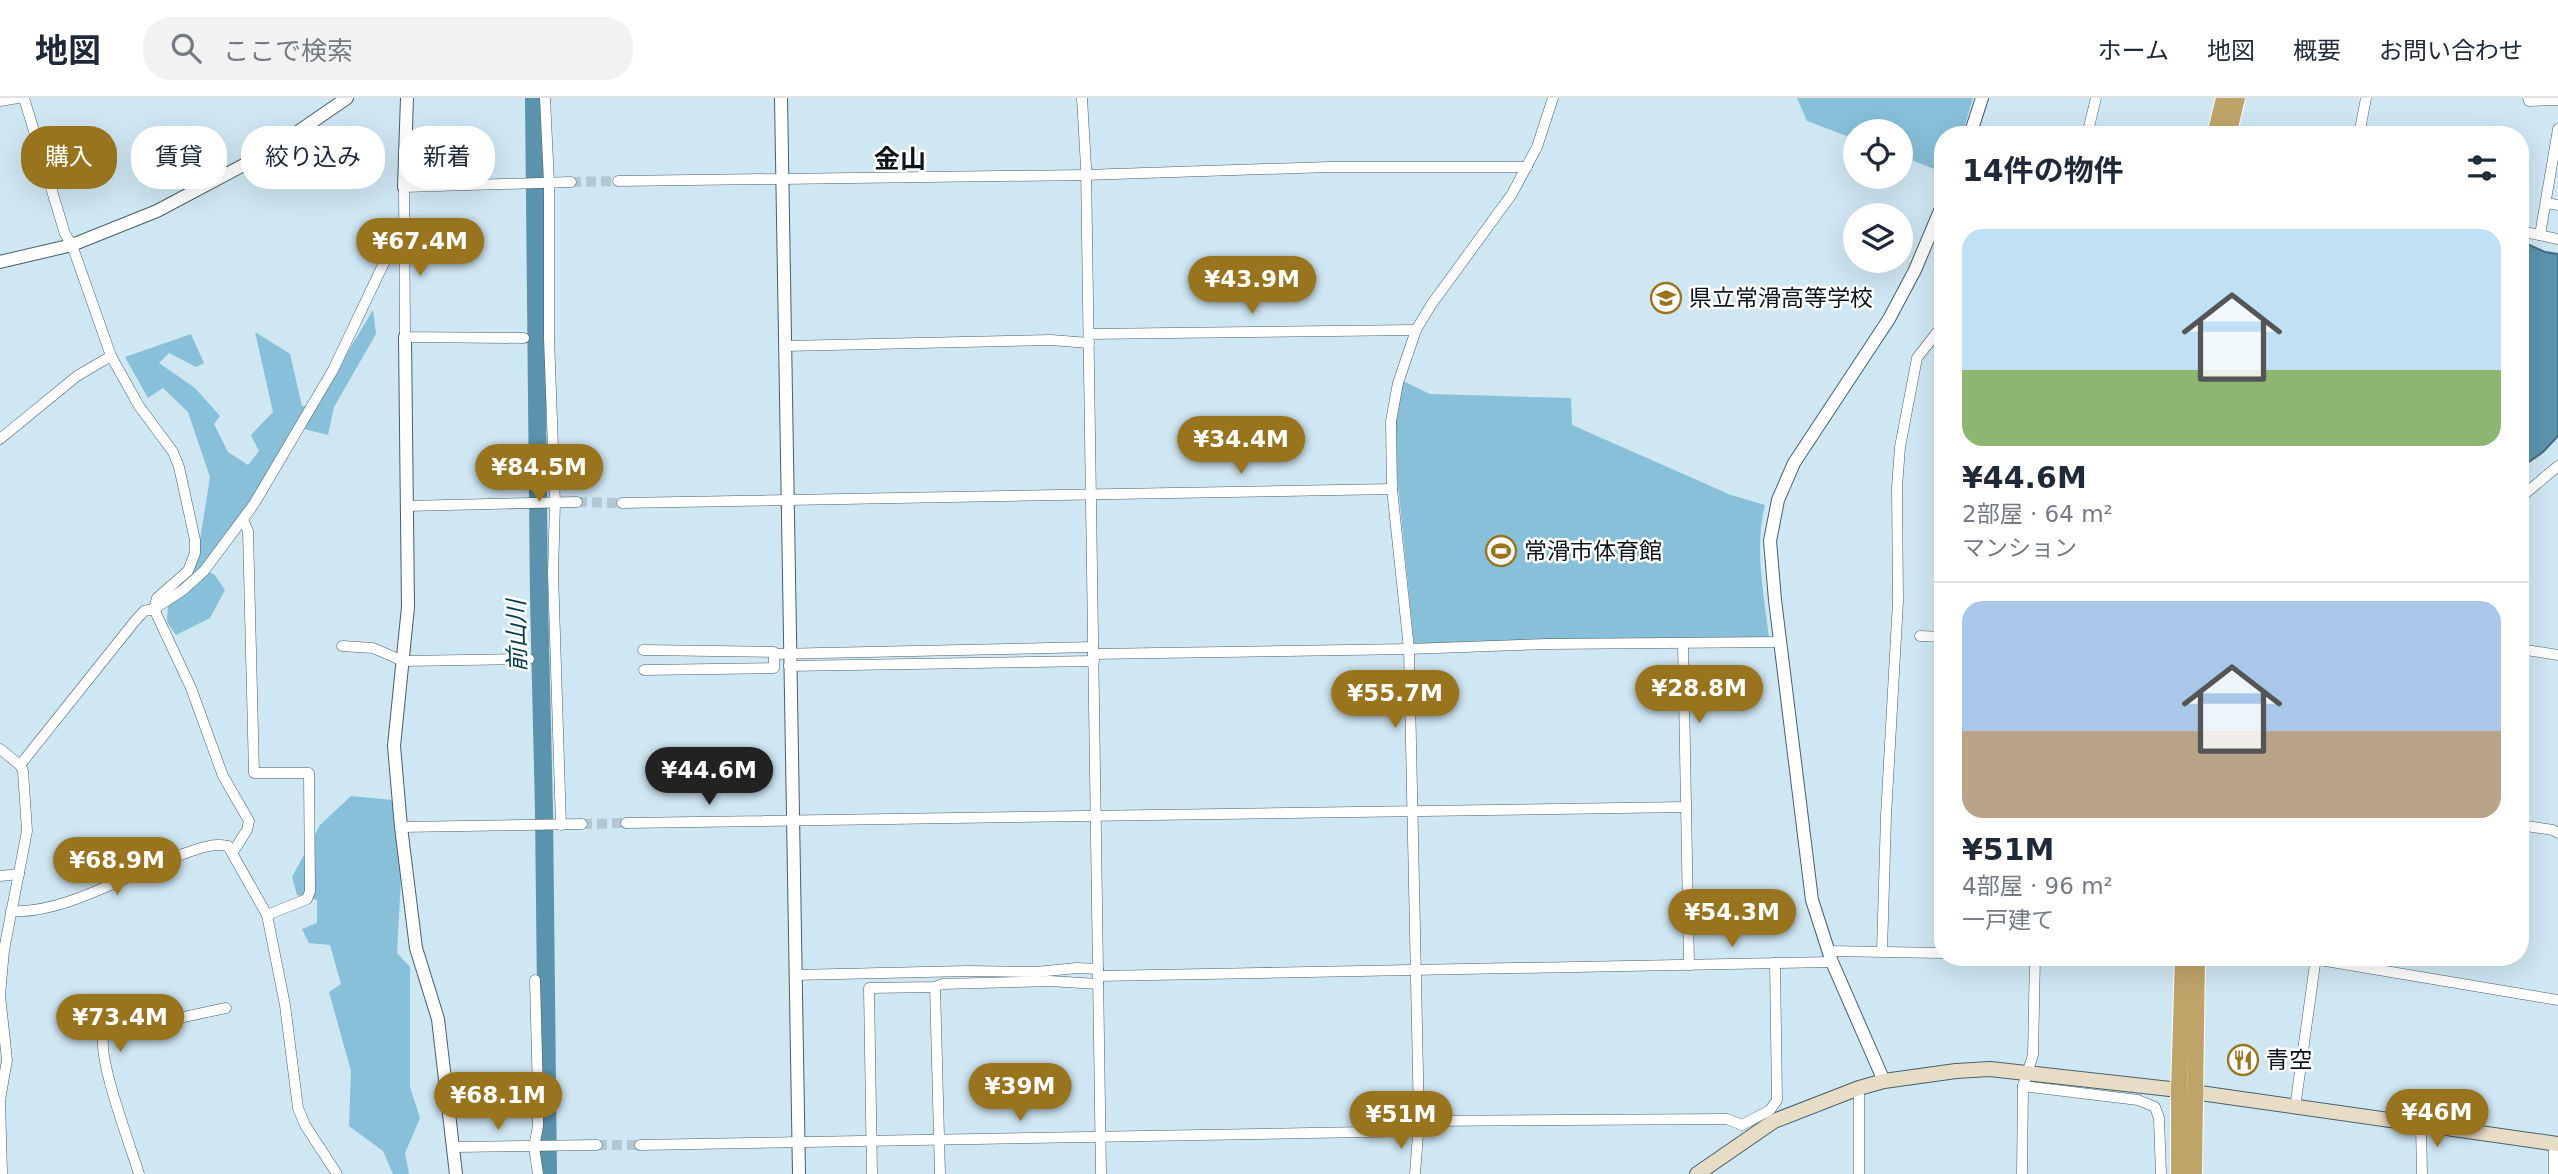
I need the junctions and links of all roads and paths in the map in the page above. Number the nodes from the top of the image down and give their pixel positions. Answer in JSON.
{"nodes":[{"id":1,"x":18,"y":98,"type":"edge"},
{"id":2,"x":24,"y":98,"type":"edge"},
{"id":3,"x":347,"y":98,"type":"edge"},
{"id":4,"x":407,"y":98,"type":"edge"},
{"id":5,"x":545,"y":98,"type":"edge"},
{"id":6,"x":781,"y":98,"type":"edge"},
{"id":7,"x":1082,"y":98,"type":"edge"},
{"id":8,"x":1553,"y":98,"type":"edge"},
{"id":9,"x":1982,"y":98,"type":"edge"},
{"id":10,"x":2096,"y":98,"type":"edge"},
{"id":11,"x":2224,"y":98,"type":"edge"},
{"id":12,"x":2237,"y":98,"type":"edge"},
{"id":13,"x":2366,"y":98,"type":"edge"},
{"id":14,"x":2528,"y":98,"type":"edge"},
{"id":15,"x":2558,"y":100,"type":"edge"},
{"id":16,"x":0,"y":101,"type":"edge"},
{"id":17,"x":406,"y":126,"type":"edge"},
{"id":18,"x":1973,"y":126,"type":"edge"},
{"id":19,"x":2089,"y":126,"type":"edge"},
{"id":20,"x":2217,"y":126,"type":"edge"},
{"id":21,"x":2230,"y":126,"type":"edge"},
{"id":22,"x":2361,"y":126,"type":"edge"},
{"id":23,"x":2558,"y":129,"type":"edge"},
{"id":24,"x":1527,"y":167,"type":"junction"},
{"id":25,"x":1084,"y":175,"type":"junction"},
{"id":26,"x":783,"y":178,"type":"junction"},
{"id":27,"x":571,"y":181,"type":"tunnel mouth"},
{"id":28,"x":618,"y":181,"type":"tunnel mouth"},
{"id":29,"x":547,"y":183,"type":"junction"},
{"id":30,"x":495,"y":184,"type":"edge"},
{"id":31,"x":404,"y":189,"type":"edge"},
{"id":32,"x":2546,"y":203,"type":"junction"},
{"id":33,"x":2558,"y":205,"type":"edge"},
{"id":34,"x":405,"y":219,"type":"junction"},
{"id":35,"x":1934,"y":225,"type":"edge"},
{"id":36,"x":2529,"y":233,"type":"edge"},
{"id":37,"x":2540,"y":235,"type":"junction"},
{"id":38,"x":2558,"y":239,"type":"edge"},
{"id":39,"x":72,"y":245,"type":"junction"},
{"id":40,"x":0,"y":262,"type":"edge"},
{"id":41,"x":1416,"y":330,"type":"junction"},
{"id":42,"x":1934,"y":336,"type":"edge"},
{"id":43,"x":405,"y":337,"type":"junction"},
{"id":44,"x":524,"y":338,"type":"dead end"},
{"id":45,"x":1089,"y":339,"type":"junction"},
{"id":46,"x":785,"y":346,"type":"junction"},
{"id":47,"x":111,"y":356,"type":"junction"},
{"id":48,"x":0,"y":439,"type":"edge"},
{"id":49,"x":2558,"y":467,"type":"edge"},
{"id":50,"x":1392,"y":489,"type":"junction"},
{"id":51,"x":2529,"y":491,"type":"edge"},
{"id":52,"x":1089,"y":494,"type":"junction"},
{"id":53,"x":788,"y":500,"type":"junction"},
{"id":54,"x":577,"y":502,"type":"tunnel mouth"},
{"id":55,"x":551,"y":503,"type":"junction"},
{"id":56,"x":622,"y":503,"type":"tunnel mouth"},
{"id":57,"x":407,"y":506,"type":"junction"},
{"id":58,"x":243,"y":520,"type":"junction"},
{"id":59,"x":155,"y":609,"type":"junction"},
{"id":60,"x":1920,"y":636,"type":"dead end"},
{"id":61,"x":1934,"y":637,"type":"edge"},
{"id":62,"x":1780,"y":642,"type":"junction"},
{"id":63,"x":1683,"y":643,"type":"junction"},
{"id":64,"x":342,"y":646,"type":"dead end"},
{"id":65,"x":1409,"y":649,"type":"junction"},
{"id":66,"x":643,"y":650,"type":"dead end"},
{"id":67,"x":2529,"y":650,"type":"edge"},
{"id":68,"x":775,"y":654,"type":"junction"},
{"id":69,"x":1093,"y":654,"type":"junction"},
{"id":70,"x":2558,"y":655,"type":"edge"},
{"id":71,"x":529,"y":659,"type":"dead end"},
{"id":72,"x":789,"y":659,"type":"junction"},
{"id":73,"x":402,"y":661,"type":"junction"},
{"id":74,"x":644,"y":670,"type":"dead end"},
{"id":75,"x":0,"y":749,"type":"edge"},
{"id":76,"x":20,"y":765,"type":"junction"},
{"id":77,"x":1685,"y":807,"type":"junction"},
{"id":78,"x":1412,"y":810,"type":"junction"},
{"id":79,"x":1095,"y":814,"type":"junction"},
{"id":80,"x":793,"y":820,"type":"junction"},
{"id":81,"x":626,"y":823,"type":"tunnel mouth"},
{"id":82,"x":582,"y":824,"type":"tunnel mouth"},
{"id":83,"x":558,"y":825,"type":"junction"},
{"id":84,"x":2529,"y":826,"type":"edge"},
{"id":85,"x":401,"y":827,"type":"junction"},
{"id":86,"x":2558,"y":833,"type":"edge"},
{"id":87,"x":233,"y":852,"type":"junction"},
{"id":88,"x":19,"y":874,"type":"junction"},
{"id":89,"x":0,"y":876,"type":"edge"},
{"id":90,"x":11,"y":911,"type":"junction"},
{"id":91,"x":267,"y":915,"type":"junction"},
{"id":92,"x":1882,"y":951,"type":"junction"},
{"id":93,"x":1934,"y":953,"type":"edge"},
{"id":94,"x":1831,"y":957,"type":"junction"},
{"id":95,"x":1775,"y":963,"type":"junction"},
{"id":96,"x":1689,"y":965,"type":"junction"},
{"id":97,"x":2035,"y":966,"type":"edge"},
{"id":98,"x":2183,"y":966,"type":"edge"},
{"id":99,"x":2196,"y":966,"type":"edge"},
{"id":100,"x":2315,"y":966,"type":"edge"},
{"id":101,"x":2362,"y":966,"type":"edge"},
{"id":102,"x":1416,"y":971,"type":"junction"},
{"id":103,"x":795,"y":975,"type":"junction"},
{"id":104,"x":1098,"y":976,"type":"junction"},
{"id":105,"x":535,"y":980,"type":"dead end"},
{"id":106,"x":936,"y":987,"type":"junction"},
{"id":107,"x":2558,"y":1000,"type":"edge"},
{"id":108,"x":226,"y":1008,"type":"dead end"},
{"id":109,"x":2026,"y":1079,"type":"junction"},
{"id":110,"x":1884,"y":1080,"type":"junction"},
{"id":111,"x":1859,"y":1088,"type":"junction"},
{"id":112,"x":2187,"y":1091,"type":"junction"},
{"id":113,"x":2295,"y":1108,"type":"junction"},
{"id":114,"x":2421,"y":1125,"type":"junction"},
{"id":115,"x":1418,"y":1126,"type":"junction"},
{"id":116,"x":1101,"y":1137,"type":"junction"},
{"id":117,"x":939,"y":1139,"type":"junction"},
{"id":118,"x":871,"y":1141,"type":"junction"},
{"id":119,"x":799,"y":1142,"type":"junction"},
{"id":120,"x":2556,"y":1144,"type":"edge"},
{"id":121,"x":597,"y":1145,"type":"tunnel mouth"},
{"id":122,"x":640,"y":1145,"type":"tunnel mouth"},
{"id":123,"x":455,"y":1147,"type":"junction"},
{"id":124,"x":538,"y":1147,"type":"junction"},
{"id":125,"x":2,"y":1174,"type":"edge"},
{"id":126,"x":139,"y":1174,"type":"edge"},
{"id":127,"x":337,"y":1174,"type":"edge"},
{"id":128,"x":457,"y":1174,"type":"edge"},
{"id":129,"x":538,"y":1174,"type":"edge"},
{"id":130,"x":799,"y":1174,"type":"edge"},
{"id":131,"x":872,"y":1174,"type":"edge"},
{"id":132,"x":940,"y":1174,"type":"edge"},
{"id":133,"x":1101,"y":1174,"type":"edge"},
{"id":134,"x":1415,"y":1174,"type":"edge"},
{"id":135,"x":1697,"y":1174,"type":"edge"},
{"id":136,"x":1859,"y":1174,"type":"edge"},
{"id":137,"x":2022,"y":1174,"type":"edge"},
{"id":138,"x":2161,"y":1174,"type":"edge"},
{"id":139,"x":2179,"y":1174,"type":"edge"},
{"id":140,"x":2194,"y":1174,"type":"edge"},
{"id":141,"x":2422,"y":1174,"type":"edge"},
{"id":142,"x":2554,"y":1174,"type":"edge"}],
"edges":[{"from":1,"to":16,"type":"street"},
{"from":2,"to":39,"type":"street"},
{"from":3,"to":39,"type":"street"},
{"from":4,"to":17,"type":"street"},
{"from":5,"to":29,"type":"street"},
{"from":6,"to":26,"type":"street"},
{"from":7,"to":25,"type":"street"},
{"from":8,"to":24,"type":"street"},
{"from":9,"to":18,"type":"street"},
{"from":10,"to":19,"type":"street"},
{"from":11,"to":20,"type":"highway"},
{"from":12,"to":21,"type":"highway"},
{"from":13,"to":22,"type":"street"},
{"from":14,"to":15,"type":"street"},
{"from":23,"to":32,"type":"street"},
{"from":24,"to":25,"type":"street"},
{"from":24,"to":41,"type":"street"},
{"from":25,"to":26,"type":"street"},
{"from":25,"to":45,"type":"street"},
{"from":26,"to":28,"type":"street"},
{"from":26,"to":46,"type":"street"},
{"from":27,"to":29,"type":"street"},
{"from":29,"to":30,"type":"street"},
{"from":29,"to":55,"type":"street"},
{"from":31,"to":34,"type":"street"},
{"from":32,"to":33,"type":"street"},
{"from":32,"to":37,"type":"street"},
{"from":34,"to":43,"type":"street"},
{"from":34,"to":58,"type":"street"},
{"from":35,"to":62,"type":"street"},
{"from":36,"to":37,"type":"street"},
{"from":37,"to":38,"type":"street"},
{"from":39,"to":40,"type":"street"},
{"from":39,"to":47,"type":"street"},
{"from":41,"to":45,"type":"street"},
{"from":41,"to":50,"type":"street"},
{"from":42,"to":92,"type":"street"},
{"from":43,"to":44,"type":"street"},
{"from":43,"to":57,"type":"street"},
{"from":45,"to":46,"type":"street"},
{"from":45,"to":52,"type":"street"},
{"from":46,"to":53,"type":"street"},
{"from":47,"to":48,"type":"street"},
{"from":47,"to":59,"type":"street"},
{"from":49,"to":51,"type":"street"},
{"from":50,"to":52,"type":"street"},
{"from":50,"to":65,"type":"street"},
{"from":52,"to":53,"type":"street"},
{"from":52,"to":69,"type":"street"},
{"from":53,"to":56,"type":"street"},
{"from":53,"to":72,"type":"street"},
{"from":54,"to":55,"type":"street"},
{"from":55,"to":57,"type":"street"},
{"from":55,"to":83,"type":"street"},
{"from":57,"to":73,"type":"street"},
{"from":58,"to":59,"type":"street"},
{"from":58,"to":91,"type":"street"},
{"from":59,"to":76,"type":"street"},
{"from":59,"to":87,"type":"street"},
{"from":60,"to":61,"type":"street"},
{"from":62,"to":63,"type":"street"},
{"from":62,"to":94,"type":"street"},
{"from":63,"to":65,"type":"street"},
{"from":63,"to":77,"type":"street"},
{"from":64,"to":73,"type":"street"},
{"from":65,"to":69,"type":"street"},
{"from":65,"to":78,"type":"street"},
{"from":66,"to":68,"type":"street"},
{"from":67,"to":70,"type":"street"},
{"from":68,"to":72,"type":"street"},
{"from":68,"to":74,"type":"street"},
{"from":69,"to":72,"type":"street"},
{"from":69,"to":79,"type":"street"},
{"from":71,"to":73,"type":"street"},
{"from":72,"to":80,"type":"street"},
{"from":73,"to":85,"type":"street"},
{"from":75,"to":76,"type":"street"},
{"from":76,"to":88,"type":"street"},
{"from":77,"to":78,"type":"street"},
{"from":77,"to":96,"type":"street"},
{"from":78,"to":79,"type":"street"},
{"from":78,"to":102,"type":"street"},
{"from":79,"to":80,"type":"street"},
{"from":79,"to":104,"type":"street"},
{"from":80,"to":81,"type":"street"},
{"from":80,"to":103,"type":"street"},
{"from":82,"to":83,"type":"street"},
{"from":83,"to":85,"type":"street"},
{"from":84,"to":86,"type":"street"},
{"from":85,"to":123,"type":"street"},
{"from":87,"to":90,"type":"street"},
{"from":87,"to":91,"type":"street"},
{"from":88,"to":89,"type":"street"},
{"from":88,"to":90,"type":"street"},
{"from":90,"to":125,"type":"street"},
{"from":91,"to":127,"type":"street"},
{"from":92,"to":93,"type":"street"},
{"from":92,"to":94,"type":"street"},
{"from":94,"to":95,"type":"street"},
{"from":94,"to":110,"type":"street"},
{"from":95,"to":96,"type":"street"},
{"from":95,"to":115,"type":"street"},
{"from":96,"to":102,"type":"street"},
{"from":97,"to":109,"type":"street"},
{"from":98,"to":112,"type":"highway"},
{"from":99,"to":112,"type":"highway"},
{"from":100,"to":113,"type":"street"},
{"from":101,"to":107,"type":"street"},
{"from":102,"to":104,"type":"street"},
{"from":102,"to":115,"type":"street"},
{"from":103,"to":104,"type":"street"},
{"from":103,"to":119,"type":"street"},
{"from":104,"to":106,"type":"street"},
{"from":104,"to":116,"type":"street"},
{"from":105,"to":124,"type":"street"},
{"from":106,"to":117,"type":"street"},
{"from":106,"to":118,"type":"street"},
{"from":108,"to":126,"type":"street"},
{"from":109,"to":110,"type":"main road"},
{"from":109,"to":112,"type":"main road"},
{"from":109,"to":137,"type":"street"},
{"from":109,"to":138,"type":"street"},
{"from":110,"to":111,"type":"main road"},
{"from":111,"to":135,"type":"main road"},
{"from":111,"to":136,"type":"street"},
{"from":112,"to":113,"type":"main road"},
{"from":112,"to":139,"type":"highway"},
{"from":112,"to":140,"type":"highway"},
{"from":113,"to":114,"type":"main road"},
{"from":114,"to":120,"type":"main road"},
{"from":114,"to":141,"type":"street"},
{"from":115,"to":116,"type":"street"},
{"from":115,"to":134,"type":"street"},
{"from":116,"to":117,"type":"street"},
{"from":116,"to":133,"type":"street"},
{"from":117,"to":118,"type":"street"},
{"from":117,"to":132,"type":"street"},
{"from":118,"to":119,"type":"street"},
{"from":118,"to":131,"type":"street"},
{"from":119,"to":122,"type":"street"},
{"from":119,"to":130,"type":"street"},
{"from":120,"to":142,"type":"street"},
{"from":121,"to":124,"type":"street"},
{"from":123,"to":124,"type":"street"},
{"from":123,"to":128,"type":"street"},
{"from":124,"to":129,"type":"street"}]}
